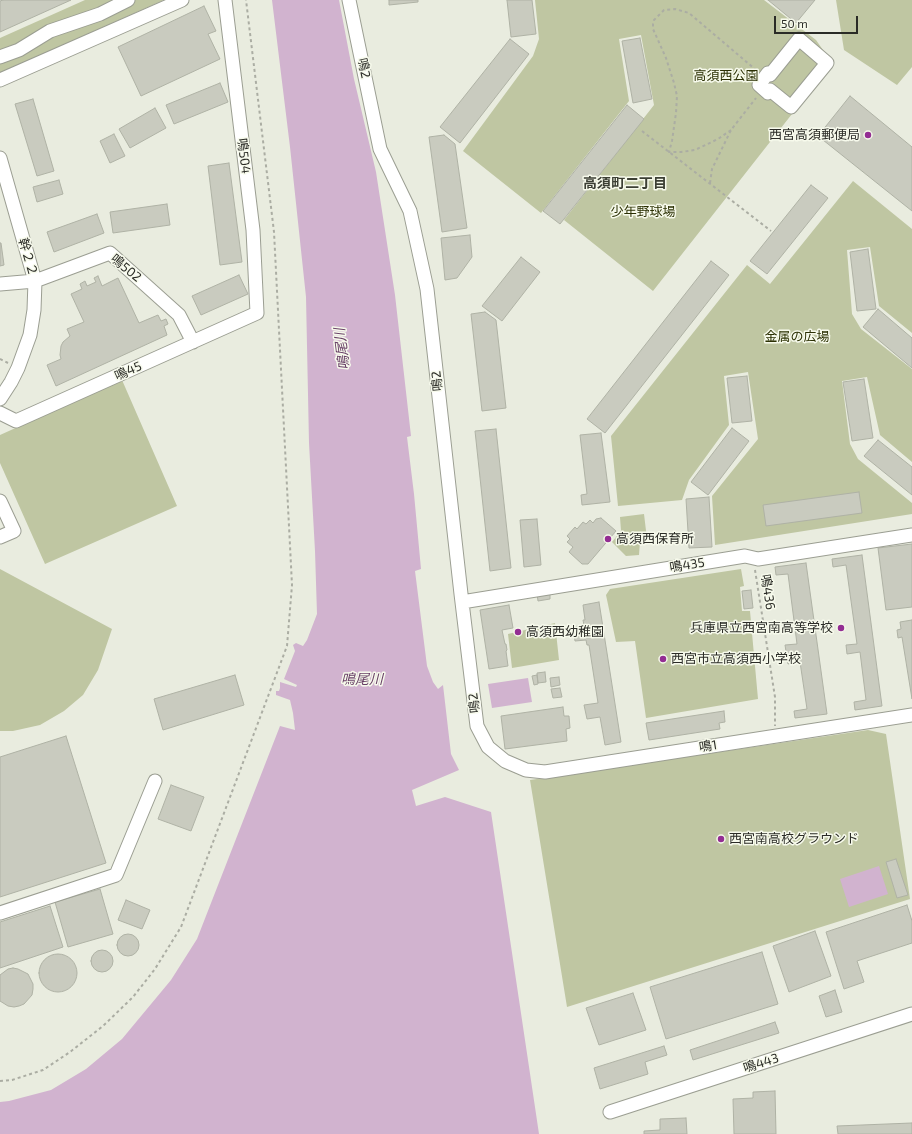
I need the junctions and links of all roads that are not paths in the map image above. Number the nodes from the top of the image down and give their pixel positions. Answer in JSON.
{"nodes":[{"id":1,"x":128,"y":0,"type":"edge"},
{"id":2,"x":182,"y":0,"type":"edge"},
{"id":3,"x":225,"y":0,"type":"edge"},
{"id":4,"x":349,"y":0,"type":"edge"},
{"id":5,"x":0,"y":57,"type":"edge"},
{"id":6,"x":0,"y":80,"type":"edge"},
{"id":7,"x":764,"y":84,"type":"joint"},
{"id":8,"x":0,"y":158,"type":"edge"},
{"id":9,"x":35,"y":281,"type":"junction"},
{"id":10,"x":0,"y":284,"type":"edge"},
{"id":11,"x":257,"y":313,"type":"joint"},
{"id":12,"x":193,"y":342,"type":"junction"},
{"id":13,"x":0,"y":399,"type":"edge"},
{"id":14,"x":0,"y":413,"type":"edge"},
{"id":15,"x":0,"y":501,"type":"edge"},
{"id":16,"x":912,"y":535,"type":"edge"},
{"id":17,"x":0,"y":537,"type":"edge"},
{"id":18,"x":462,"y":602,"type":"junction"},
{"id":19,"x":912,"y":715,"type":"edge"},
{"id":20,"x":505,"y":761,"type":"joint"},
{"id":21,"x":155,"y":781,"type":"dead end"},
{"id":22,"x":0,"y":913,"type":"edge"},
{"id":23,"x":912,"y":1014,"type":"edge"},
{"id":24,"x":610,"y":1112,"type":"dead end"}],
"edges":[{"from":1,"to":5,"type":"street"},
{"from":2,"to":6,"type":"street"},
{"from":3,"to":11,"type":"street","name":"鳴504"},
{"from":4,"to":18,"type":"street","name":"鳴2"},
{"from":7,"to":7,"type":"street"},
{"from":8,"to":9,"type":"street","name":"幹２２"},
{"from":9,"to":10,"type":"street"},
{"from":9,"to":12,"type":"street","name":"鳴502"},
{"from":9,"to":13,"type":"street","name":"幹２２"},
{"from":11,"to":12,"type":"street","name":"鳴45"},
{"from":12,"to":14,"type":"street","name":"鳴45"},
{"from":15,"to":17,"type":"street"},
{"from":16,"to":18,"type":"street","name":"鳴435"},
{"from":18,"to":20,"type":"street","name":"鳴2"},
{"from":19,"to":20,"type":"street","name":"鳴1"},
{"from":21,"to":22,"type":"street"},
{"from":23,"to":24,"type":"street","name":"鳴443"}]}
